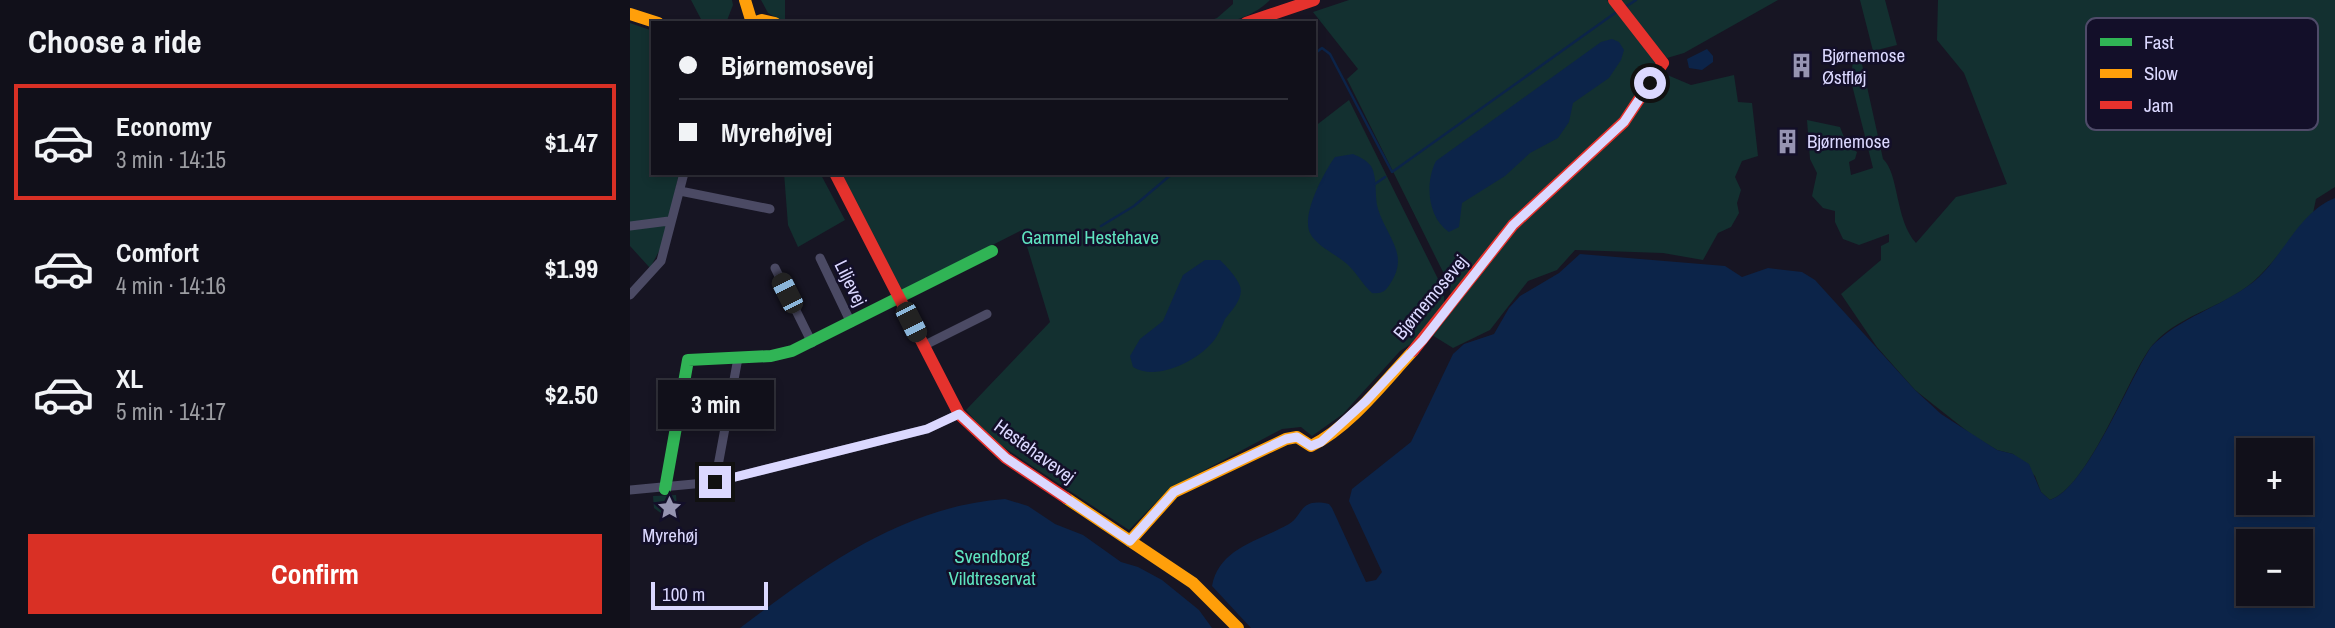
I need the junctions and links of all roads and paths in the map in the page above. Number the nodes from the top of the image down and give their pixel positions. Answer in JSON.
{"nodes":[{"id":1,"x":745,"y":0,"type":"edge"},
{"id":2,"x":752,"y":0,"type":"edge"},
{"id":3,"x":1314,"y":0,"type":"edge"},
{"id":4,"x":1614,"y":0,"type":"edge"},
{"id":5,"x":630,"y":14,"type":"edge"},
{"id":6,"x":652,"y":21,"type":"edge"},
{"id":7,"x":760,"y":21,"type":"edge"},
{"id":8,"x":761,"y":21,"type":"edge"},
{"id":9,"x":1252,"y":21,"type":"edge"},
{"id":10,"x":684,"y":175,"type":"edge"},
{"id":11,"x":836,"y":175,"type":"edge"},
{"id":12,"x":680,"y":191,"type":"junction"},
{"id":13,"x":770,"y":209,"type":"dead end"},
{"id":14,"x":669,"y":221,"type":"junction"},
{"id":15,"x":630,"y":226,"type":"edge"},
{"id":16,"x":992,"y":251,"type":"dead end"},
{"id":17,"x":820,"y":258,"type":"dead end"},
{"id":18,"x":775,"y":268,"type":"dead end"},
{"id":19,"x":630,"y":295,"type":"edge"},
{"id":20,"x":899,"y":298,"type":"junction"},
{"id":21,"x":987,"y":314,"type":"dead end"},
{"id":22,"x":851,"y":323,"type":"junction"},
{"id":23,"x":812,"y":343,"type":"junction"},
{"id":24,"x":923,"y":346,"type":"junction"},
{"id":25,"x":738,"y":358,"type":"junction"},
{"id":26,"x":959,"y":414,"type":"junction"},
{"id":27,"x":715,"y":482,"type":"junction"},
{"id":28,"x":665,"y":489,"type":"junction"},
{"id":29,"x":630,"y":490,"type":"edge"},
{"id":30,"x":1130,"y":541,"type":"junction"},
{"id":31,"x":1238,"y":628,"type":"edge"}],
"edges":[{"from":1,"to":7,"type":"street"},
{"from":2,"to":8,"type":"street"},
{"from":3,"to":9,"type":"street"},
{"from":4,"to":30,"type":"street","name":"Bjørnemosevej"},
{"from":5,"to":6,"type":"street"},
{"from":10,"to":12,"type":"street"},
{"from":11,"to":20,"type":"street","name":"Hestehavevej"},
{"from":12,"to":13,"type":"street"},
{"from":12,"to":14,"type":"street"},
{"from":14,"to":15,"type":"street"},
{"from":14,"to":19,"type":"street"},
{"from":16,"to":20,"type":"street"},
{"from":17,"to":22,"type":"street","name":"Liljevej"},
{"from":18,"to":23,"type":"street"},
{"from":20,"to":22,"type":"street"},
{"from":20,"to":24,"type":"street","name":"Hestehavevej"},
{"from":21,"to":24,"type":"street"},
{"from":22,"to":23,"type":"street"},
{"from":23,"to":25,"type":"street"},
{"from":24,"to":26,"type":"street","name":"Hestehavevej"},
{"from":25,"to":27,"type":"street"},
{"from":25,"to":28,"type":"street"},
{"from":26,"to":27,"type":"street"},
{"from":26,"to":30,"type":"street","name":"Hestehavevej"},
{"from":27,"to":28,"type":"street"},
{"from":28,"to":29,"type":"street"},
{"from":30,"to":31,"type":"street","name":"Hestehavevej"}]}
